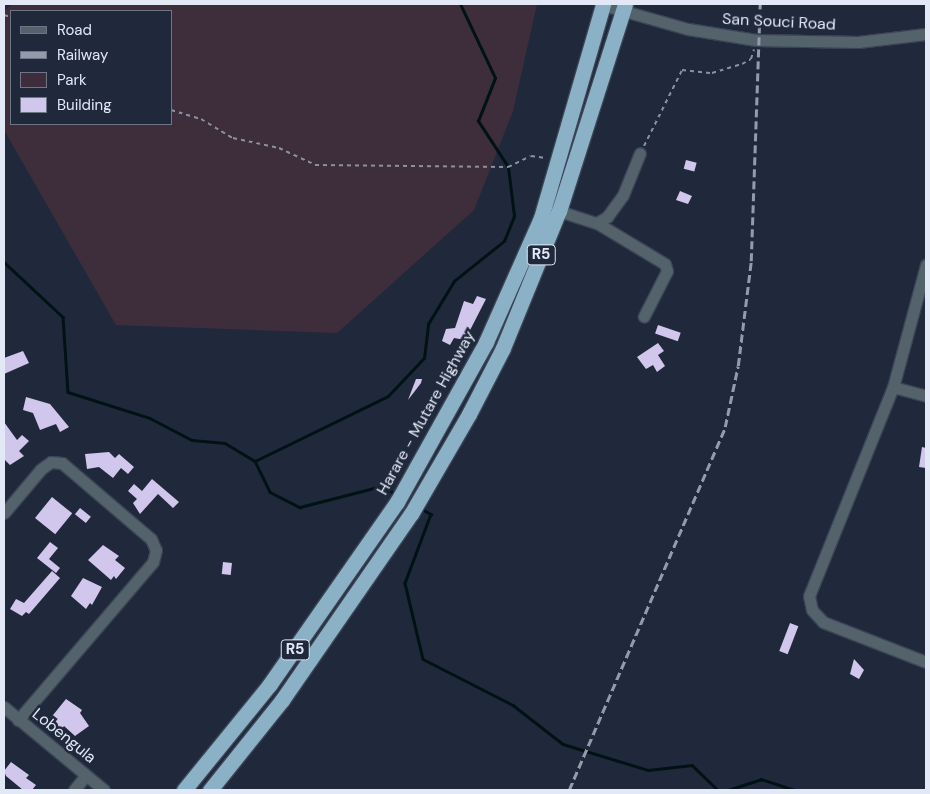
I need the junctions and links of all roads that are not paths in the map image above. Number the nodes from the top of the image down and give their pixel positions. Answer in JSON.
{"nodes":[{"id":1,"x":603,"y":4,"type":"edge"},
{"id":2,"x":624,"y":7,"type":"edge"},
{"id":3,"x":926,"y":34,"type":"edge"},
{"id":4,"x":640,"y":153,"type":"road end"},
{"id":5,"x":559,"y":211,"type":"junction"},
{"id":6,"x":597,"y":223,"type":"junction"},
{"id":7,"x":926,"y":264,"type":"edge"},
{"id":8,"x":644,"y":316,"type":"dead end"},
{"id":9,"x":892,"y":387,"type":"junction"},
{"id":10,"x":926,"y":396,"type":"edge"},
{"id":11,"x":4,"y":512,"type":"edge"},
{"id":12,"x":926,"y":662,"type":"edge"},
{"id":13,"x":4,"y":707,"type":"edge"},
{"id":14,"x":18,"y":720,"type":"junction"},
{"id":15,"x":86,"y":775,"type":"junction"},
{"id":16,"x":74,"y":790,"type":"edge"},
{"id":17,"x":104,"y":790,"type":"edge"},
{"id":18,"x":184,"y":790,"type":"edge"},
{"id":19,"x":210,"y":790,"type":"edge"}],
"edges":[{"from":1,"to":2,"type":"street","name":"San Souci Road"},
{"from":1,"to":18,"type":"highway","name":"Harare - Mutare Highway","number":"R5"},
{"from":2,"to":3,"type":"street","name":"San Souci Road"},
{"from":2,"to":5,"type":"highway","number":"R5"},
{"from":4,"to":6,"type":"street"},
{"from":5,"to":6,"type":"street"},
{"from":5,"to":19,"type":"highway","number":"R5"},
{"from":6,"to":8,"type":"street"},
{"from":7,"to":9,"type":"street"},
{"from":9,"to":10,"type":"street"},
{"from":9,"to":12,"type":"street"},
{"from":11,"to":14,"type":"street"},
{"from":13,"to":14,"type":"street","name":"Lobengula"},
{"from":14,"to":15,"type":"street","name":"Lobengula"},
{"from":15,"to":16,"type":"street"},
{"from":15,"to":17,"type":"street","name":"Lobengula"}]}
